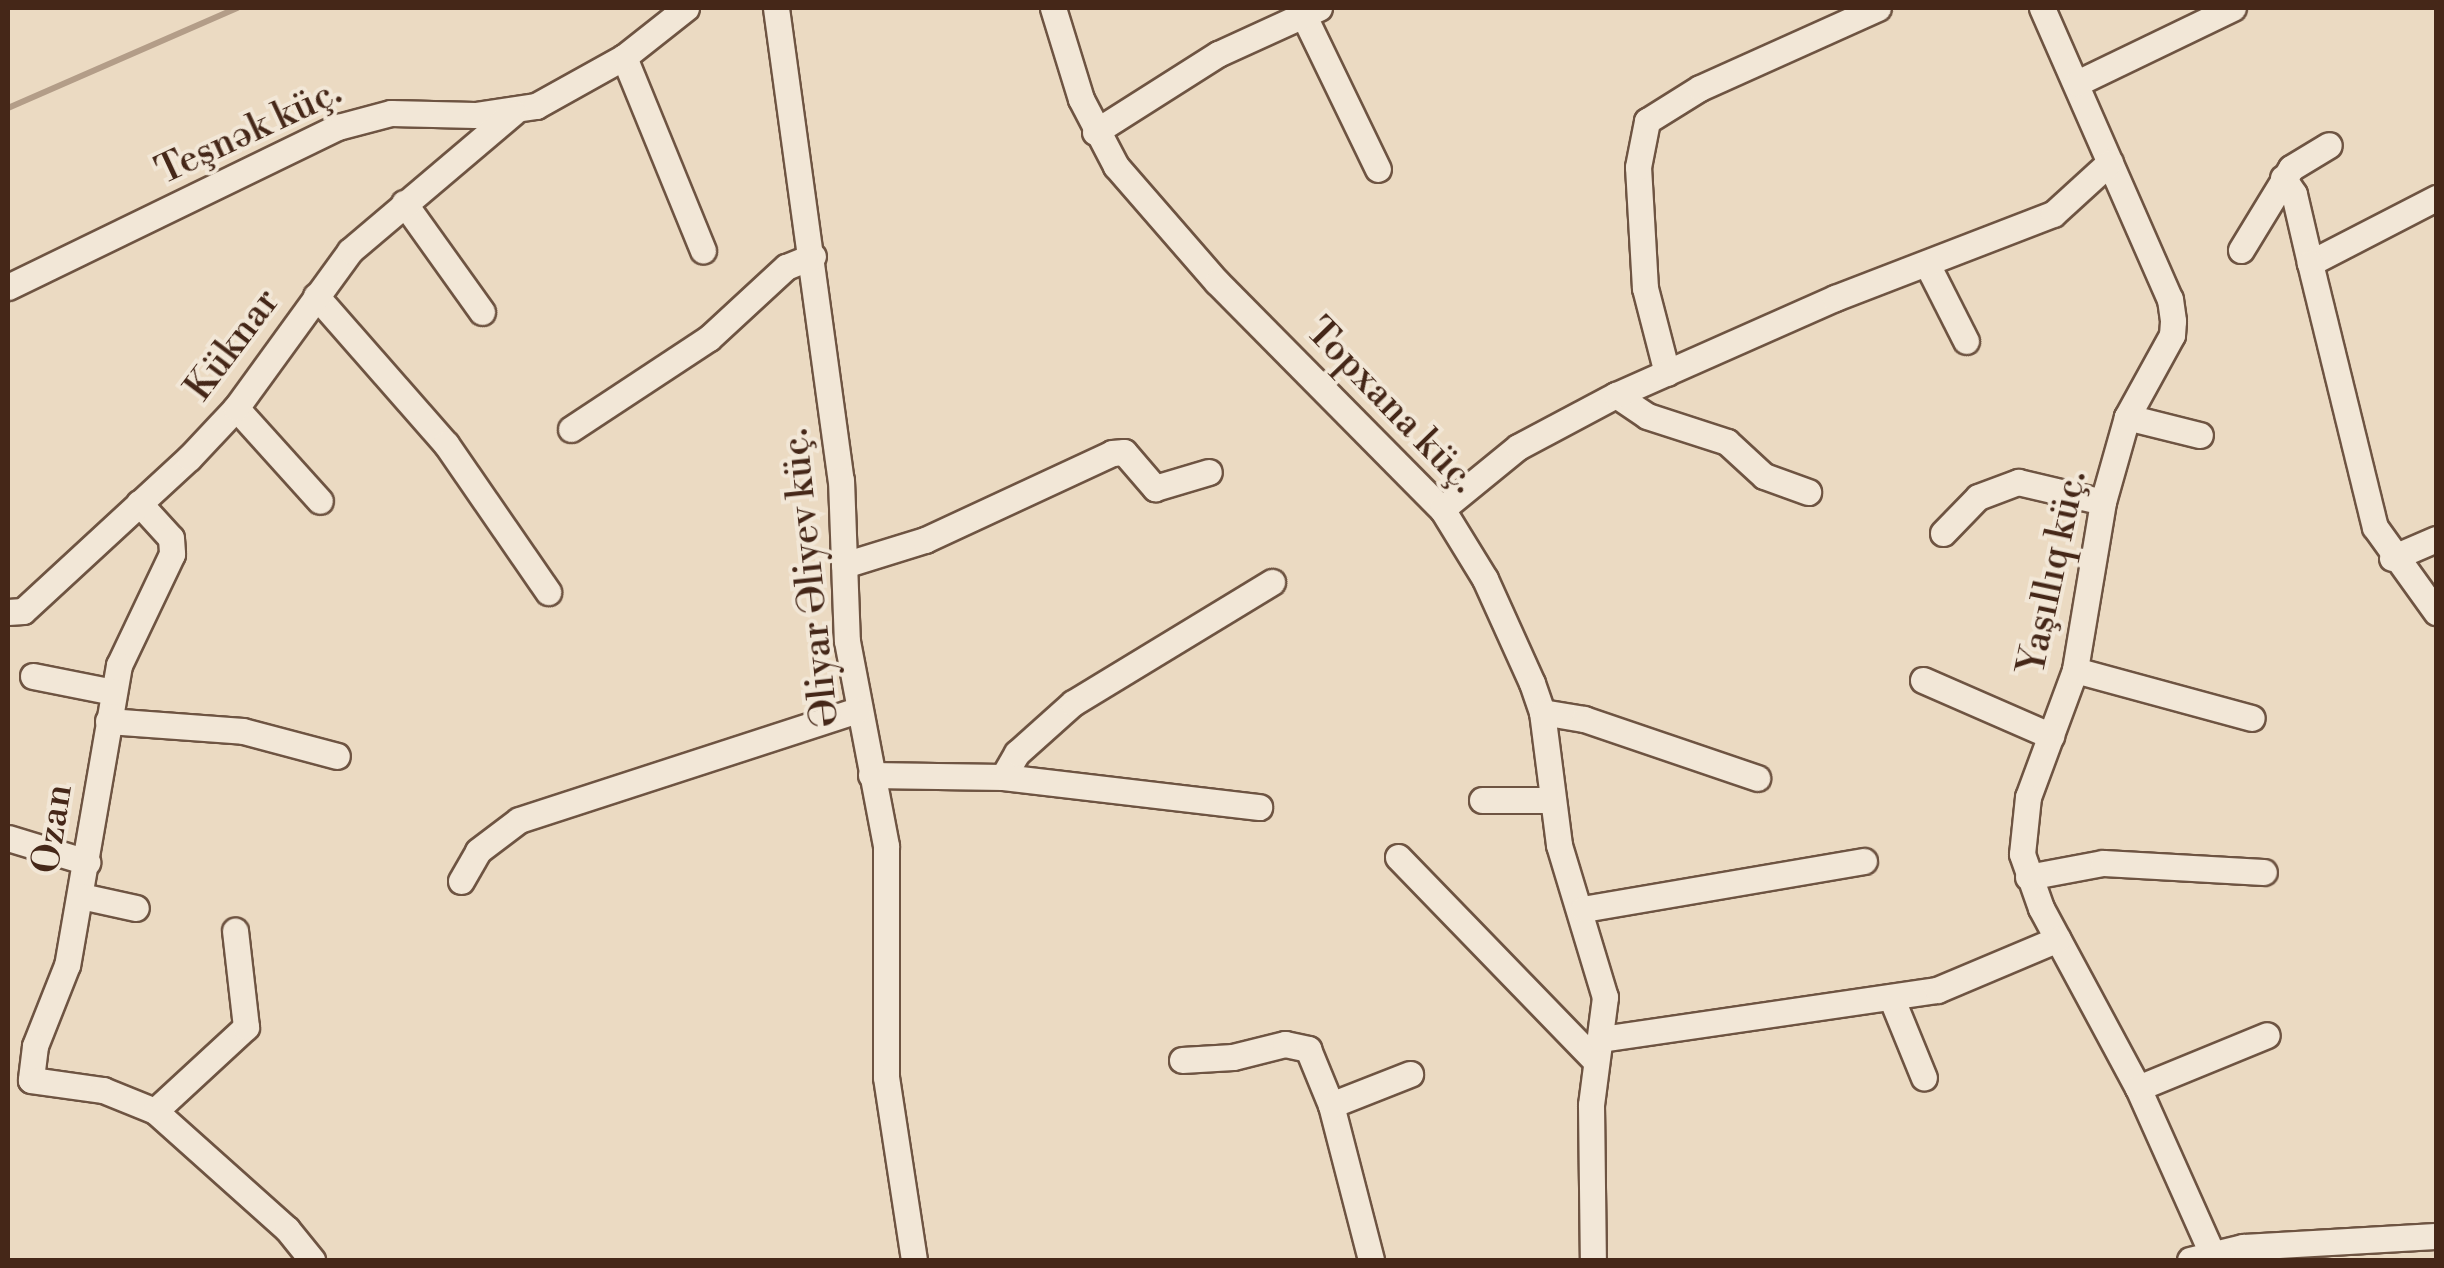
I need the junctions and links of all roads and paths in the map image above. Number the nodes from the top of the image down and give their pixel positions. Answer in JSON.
{"nodes":[{"id":1,"x":686,"y":8,"type":"edge"},
{"id":2,"x":776,"y":8,"type":"edge"},
{"id":3,"x":1053,"y":8,"type":"edge"},
{"id":4,"x":1878,"y":8,"type":"edge"},
{"id":5,"x":2042,"y":8,"type":"edge"},
{"id":6,"x":2232,"y":8,"type":"edge"},
{"id":7,"x":1311,"y":11,"type":"edge"},
{"id":8,"x":624,"y":57,"type":"junction"},
{"id":9,"x":2078,"y":83,"type":"junction"},
{"id":10,"x":513,"y":113,"type":"junction"},
{"id":11,"x":1095,"y":132,"type":"junction"},
{"id":12,"x":2329,"y":146,"type":"dead end"},
{"id":13,"x":2110,"y":162,"type":"junction"},
{"id":14,"x":1378,"y":169,"type":"dead end"},
{"id":15,"x":2283,"y":178,"type":"junction"},
{"id":16,"x":2436,"y":198,"type":"edge"},
{"id":17,"x":404,"y":203,"type":"junction"},
{"id":18,"x":2241,"y":250,"type":"dead end"},
{"id":19,"x":703,"y":251,"type":"dead end"},
{"id":20,"x":812,"y":256,"type":"junction"},
{"id":21,"x":2310,"y":263,"type":"junction"},
{"id":22,"x":1928,"y":266,"type":"junction"},
{"id":23,"x":8,"y":287,"type":"edge"},
{"id":24,"x":316,"y":296,"type":"junction"},
{"id":25,"x":482,"y":312,"type":"dead end"},
{"id":26,"x":1966,"y":342,"type":"dead end"},
{"id":27,"x":1667,"y":373,"type":"junction"},
{"id":28,"x":1616,"y":394,"type":"junction"},
{"id":29,"x":236,"y":408,"type":"junction"},
{"id":30,"x":2128,"y":417,"type":"junction"},
{"id":31,"x":571,"y":429,"type":"dead end"},
{"id":32,"x":2200,"y":435,"type":"dead end"},
{"id":33,"x":1209,"y":472,"type":"dead end"},
{"id":34,"x":1808,"y":492,"type":"dead end"},
{"id":35,"x":320,"y":501,"type":"dead end"},
{"id":36,"x":2103,"y":502,"type":"junction"},
{"id":37,"x":139,"y":503,"type":"junction"},
{"id":38,"x":1442,"y":509,"type":"junction"},
{"id":39,"x":1944,"y":532,"type":"dead end"},
{"id":40,"x":2436,"y":539,"type":"edge"},
{"id":41,"x":2392,"y":558,"type":"junction"},
{"id":42,"x":844,"y":565,"type":"junction"},
{"id":43,"x":1272,"y":582,"type":"dead end"},
{"id":44,"x":548,"y":592,"type":"dead end"},
{"id":45,"x":8,"y":612,"type":"edge"},
{"id":46,"x":2436,"y":612,"type":"edge"},
{"id":47,"x":2076,"y":670,"type":"junction"},
{"id":48,"x":33,"y":676,"type":"dead end"},
{"id":49,"x":1923,"y":680,"type":"dead end"},
{"id":50,"x":112,"y":692,"type":"junction"},
{"id":51,"x":858,"y":710,"type":"junction"},
{"id":52,"x":1542,"y":712,"type":"junction"},
{"id":53,"x":2252,"y":718,"type":"dead end"},
{"id":54,"x":108,"y":721,"type":"junction"},
{"id":55,"x":2051,"y":736,"type":"junction"},
{"id":56,"x":338,"y":756,"type":"dead end"},
{"id":57,"x":871,"y":774,"type":"junction"},
{"id":58,"x":1004,"y":777,"type":"junction"},
{"id":59,"x":1757,"y":778,"type":"dead end"},
{"id":60,"x":1482,"y":800,"type":"dead end"},
{"id":61,"x":1549,"y":800,"type":"junction"},
{"id":62,"x":1259,"y":807,"type":"dead end"},
{"id":63,"x":8,"y":838,"type":"edge"},
{"id":64,"x":1398,"y":857,"type":"dead end"},
{"id":65,"x":1864,"y":861,"type":"dead end"},
{"id":66,"x":87,"y":862,"type":"junction"},
{"id":67,"x":2264,"y":872,"type":"dead end"},
{"id":68,"x":2028,"y":876,"type":"junction"},
{"id":69,"x":461,"y":881,"type":"dead end"},
{"id":70,"x":80,"y":896,"type":"junction"},
{"id":71,"x":136,"y":908,"type":"dead end"},
{"id":72,"x":1583,"y":909,"type":"junction"},
{"id":73,"x":235,"y":931,"type":"dead end"},
{"id":74,"x":2058,"y":939,"type":"junction"},
{"id":75,"x":1891,"y":997,"type":"junction"},
{"id":76,"x":2267,"y":1036,"type":"dead end"},
{"id":77,"x":1598,"y":1049,"type":"junction"},
{"id":78,"x":1182,"y":1060,"type":"dead end"},
{"id":79,"x":1410,"y":1074,"type":"dead end"},
{"id":80,"x":1924,"y":1078,"type":"dead end"},
{"id":81,"x":19,"y":1084,"type":"edge"},
{"id":82,"x":2138,"y":1088,"type":"junction"},
{"id":83,"x":1331,"y":1106,"type":"junction"},
{"id":84,"x":155,"y":1111,"type":"junction"},
{"id":85,"x":2436,"y":1236,"type":"edge"},
{"id":86,"x":2206,"y":1258,"type":"edge"},
{"id":87,"x":312,"y":1260,"type":"edge"},
{"id":88,"x":914,"y":1260,"type":"edge"},
{"id":89,"x":1371,"y":1260,"type":"edge"},
{"id":90,"x":1593,"y":1260,"type":"edge"}],
"edges":[{"from":1,"to":8,"type":"street","name":"Teşnək küç."},
{"from":2,"to":20,"type":"street","name":"Əliyar Əliyev küç."},
{"from":3,"to":11,"type":"street","name":"Topxana küç."},
{"from":4,"to":27,"type":"street"},
{"from":5,"to":9,"type":"street","name":"Yaşıllıq küç."},
{"from":6,"to":9,"type":"street"},
{"from":7,"to":11,"type":"street"},
{"from":7,"to":14,"type":"street"},
{"from":8,"to":10,"type":"street","name":"Teşnək küç."},
{"from":8,"to":19,"type":"street"},
{"from":9,"to":13,"type":"street","name":"Yaşıllıq küç."},
{"from":10,"to":17,"type":"street","name":"Küknar"},
{"from":10,"to":23,"type":"street","name":"Teşnək küç."},
{"from":11,"to":38,"type":"street","name":"Topxana küç."},
{"from":12,"to":15,"type":"street"},
{"from":13,"to":22,"type":"street"},
{"from":13,"to":30,"type":"street","name":"Yaşıllıq küç."},
{"from":15,"to":18,"type":"street"},
{"from":15,"to":21,"type":"street"},
{"from":16,"to":21,"type":"street"},
{"from":17,"to":24,"type":"street","name":"Küknar"},
{"from":17,"to":25,"type":"street"},
{"from":20,"to":31,"type":"street"},
{"from":20,"to":42,"type":"street","name":"Əliyar Əliyev küç."},
{"from":21,"to":41,"type":"street"},
{"from":22,"to":26,"type":"street"},
{"from":22,"to":27,"type":"street"},
{"from":24,"to":29,"type":"street","name":"Küknar"},
{"from":24,"to":44,"type":"street"},
{"from":27,"to":28,"type":"street"},
{"from":28,"to":34,"type":"street"},
{"from":28,"to":38,"type":"street"},
{"from":29,"to":35,"type":"street"},
{"from":29,"to":37,"type":"street","name":"Küknar"},
{"from":30,"to":32,"type":"street"},
{"from":30,"to":36,"type":"street","name":"Yaşıllıq küç."},
{"from":33,"to":42,"type":"street"},
{"from":36,"to":39,"type":"street"},
{"from":36,"to":47,"type":"street","name":"Yaşıllıq küç."},
{"from":37,"to":45,"type":"street","name":"Küknar"},
{"from":37,"to":50,"type":"street","name":"Ozan"},
{"from":38,"to":52,"type":"street","name":"Topxana küç."},
{"from":40,"to":41,"type":"street"},
{"from":41,"to":46,"type":"street"},
{"from":42,"to":51,"type":"street","name":"Əliyar Əliyev küç."},
{"from":43,"to":58,"type":"street"},
{"from":47,"to":53,"type":"street"},
{"from":47,"to":55,"type":"street","name":"Yaşıllıq küç."},
{"from":48,"to":50,"type":"street"},
{"from":49,"to":55,"type":"street"},
{"from":50,"to":54,"type":"street","name":"Ozan"},
{"from":51,"to":57,"type":"street","name":"Əliyar Əliyev küç."},
{"from":51,"to":69,"type":"street"},
{"from":52,"to":59,"type":"street"},
{"from":52,"to":61,"type":"street","name":"Topxana küç."},
{"from":54,"to":56,"type":"street"},
{"from":54,"to":66,"type":"street","name":"Ozan"},
{"from":55,"to":68,"type":"street","name":"Yaşıllıq küç."},
{"from":57,"to":58,"type":"street"},
{"from":57,"to":88,"type":"street","name":"Əliyar Əliyev küç."},
{"from":58,"to":62,"type":"street"},
{"from":60,"to":61,"type":"street"},
{"from":61,"to":72,"type":"street","name":"Topxana küç."},
{"from":63,"to":66,"type":"street"},
{"from":64,"to":77,"type":"street"},
{"from":65,"to":72,"type":"street"},
{"from":66,"to":70,"type":"street","name":"Ozan"},
{"from":67,"to":68,"type":"street"},
{"from":68,"to":74,"type":"street","name":"Yaşıllıq küç."},
{"from":70,"to":71,"type":"street"},
{"from":70,"to":81,"type":"street","name":"Ozan"},
{"from":72,"to":77,"type":"street","name":"Topxana küç."},
{"from":73,"to":84,"type":"street"},
{"from":74,"to":75,"type":"street"},
{"from":74,"to":82,"type":"street","name":"Yaşıllıq küç."},
{"from":75,"to":77,"type":"street"},
{"from":75,"to":80,"type":"street"},
{"from":76,"to":82,"type":"street"},
{"from":77,"to":90,"type":"street","name":"Topxana küç."},
{"from":78,"to":83,"type":"street"},
{"from":79,"to":83,"type":"street"},
{"from":81,"to":84,"type":"street","name":"Ozan"},
{"from":82,"to":86,"type":"street","name":"Yaşıllıq küç."},
{"from":83,"to":89,"type":"street"},
{"from":84,"to":87,"type":"street","name":"Ozan"},
{"from":85,"to":86,"type":"street"}]}
